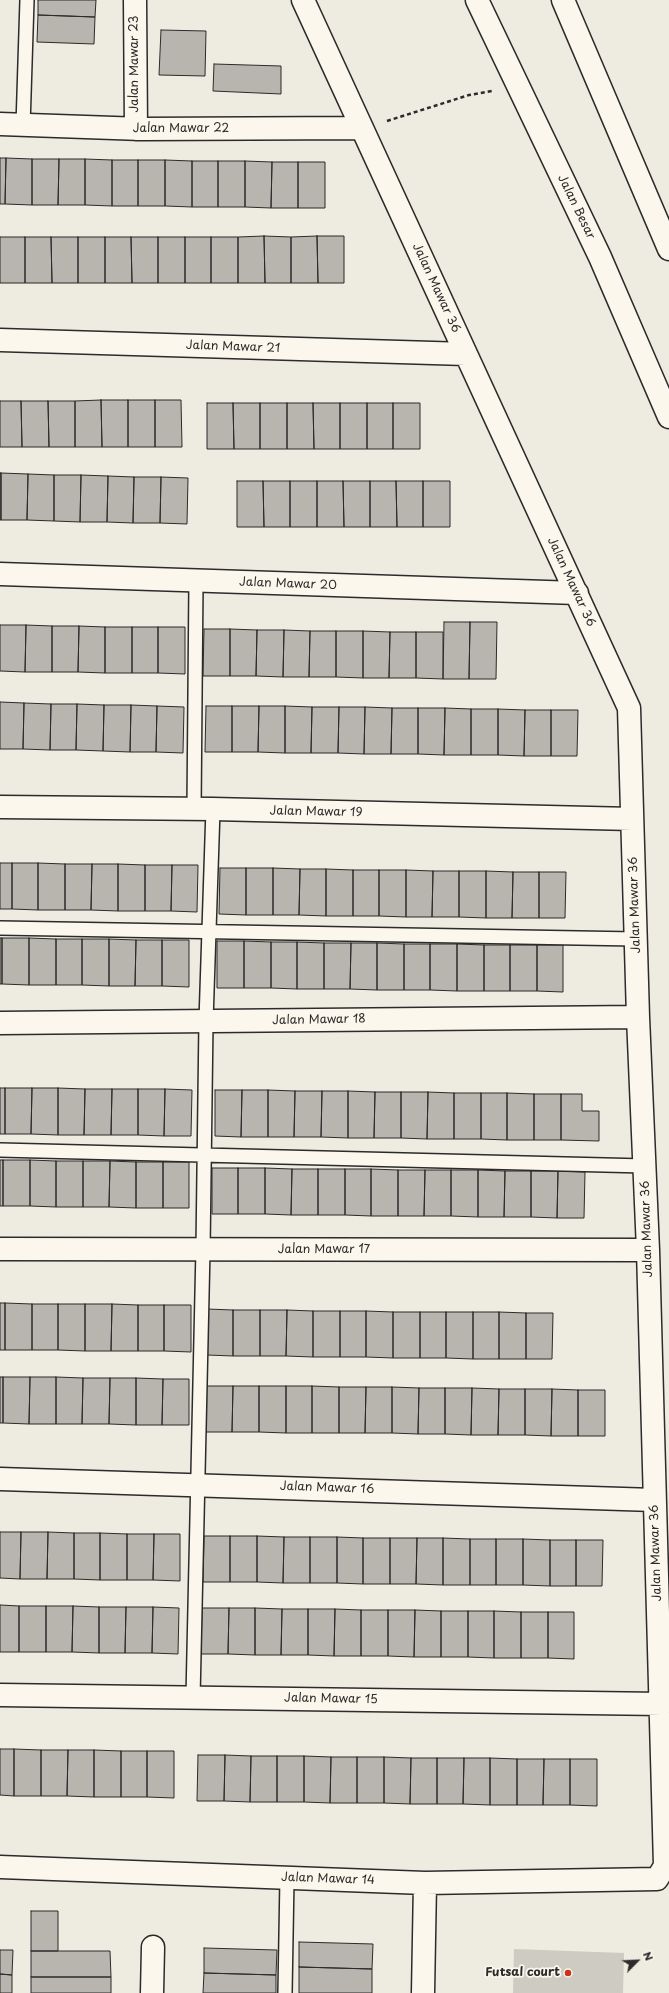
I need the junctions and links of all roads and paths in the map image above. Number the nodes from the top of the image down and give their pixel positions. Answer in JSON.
{"nodes":[{"id":1,"x":27,"y":0,"type":"edge"},
{"id":2,"x":135,"y":0,"type":"edge"},
{"id":3,"x":303,"y":0,"type":"edge"},
{"id":4,"x":477,"y":0,"type":"edge"},
{"id":5,"x":563,"y":0,"type":"edge"},
{"id":6,"x":518,"y":86,"type":"junction"},
{"id":7,"x":0,"y":124,"type":"edge"},
{"id":8,"x":23,"y":126,"type":"junction"},
{"id":9,"x":362,"y":128,"type":"junction"},
{"id":10,"x":136,"y":129,"type":"junction"},
{"id":11,"x":669,"y":249,"type":"edge"},
{"id":12,"x":0,"y":340,"type":"edge"},
{"id":13,"x":466,"y":354,"type":"junction"},
{"id":14,"x":669,"y":417,"type":"edge"},
{"id":15,"x":0,"y":574,"type":"edge"},
{"id":16,"x":196,"y":581,"type":"junction"},
{"id":17,"x":577,"y":593,"type":"junction"},
{"id":18,"x":0,"y":807,"type":"edge"},
{"id":19,"x":203,"y":809,"type":"junction"},
{"id":20,"x":632,"y":819,"type":"junction"},
{"id":21,"x":0,"y":928,"type":"edge"},
{"id":22,"x":209,"y":930,"type":"junction"},
{"id":23,"x":636,"y":939,"type":"junction"},
{"id":24,"x":638,"y":1017,"type":"junction"},
{"id":25,"x":206,"y":1021,"type":"junction"},
{"id":26,"x":0,"y":1023,"type":"edge"},
{"id":27,"x":0,"y":1150,"type":"edge"},
{"id":28,"x":204,"y":1155,"type":"junction"},
{"id":29,"x":645,"y":1166,"type":"junction"},
{"id":30,"x":0,"y":1249,"type":"edge"},
{"id":31,"x":203,"y":1249,"type":"junction"},
{"id":32,"x":648,"y":1250,"type":"junction"},
{"id":33,"x":0,"y":1479,"type":"edge"},
{"id":34,"x":197,"y":1484,"type":"junction"},
{"id":35,"x":654,"y":1500,"type":"junction"},
{"id":36,"x":0,"y":1695,"type":"edge"},
{"id":37,"x":193,"y":1697,"type":"junction"},
{"id":38,"x":662,"y":1704,"type":"junction"},
{"id":39,"x":0,"y":1867,"type":"edge"},
{"id":40,"x":287,"y":1878,"type":"junction"},
{"id":41,"x":657,"y":1879,"type":"joint"},
{"id":42,"x":425,"y":1883,"type":"junction"},
{"id":43,"x":153,"y":1948,"type":"dead end"},
{"id":44,"x":152,"y":1993,"type":"edge"},
{"id":45,"x":285,"y":1993,"type":"edge"},
{"id":46,"x":423,"y":1993,"type":"edge"}],
"edges":[{"from":1,"to":8,"type":"lane"},
{"from":2,"to":10,"type":"street","name":"Jalan Mawar 23"},
{"from":3,"to":9,"type":"street","name":"Jalan Mawar 36"},
{"from":4,"to":6,"type":"street","name":"Jalan Besar"},
{"from":5,"to":11,"type":"street"},
{"from":6,"to":9,"type":"path"},
{"from":6,"to":14,"type":"street","name":"Jalan Besar"},
{"from":7,"to":8,"type":"street","name":"Jalan Mawar 22"},
{"from":8,"to":10,"type":"street","name":"Jalan Mawar 22"},
{"from":9,"to":10,"type":"street","name":"Jalan Mawar 22"},
{"from":9,"to":13,"type":"street","name":"Jalan Mawar 36"},
{"from":12,"to":13,"type":"street","name":"Jalan Mawar 21"},
{"from":13,"to":17,"type":"street","name":"Jalan Mawar 36"},
{"from":15,"to":16,"type":"street","name":"Jalan Mawar 20"},
{"from":16,"to":17,"type":"street","name":"Jalan Mawar 20"},
{"from":16,"to":19,"type":"lane"},
{"from":17,"to":20,"type":"street","name":"Jalan Mawar 36"},
{"from":18,"to":19,"type":"street","name":"Jalan Mawar 19"},
{"from":19,"to":20,"type":"street","name":"Jalan Mawar 19"},
{"from":19,"to":22,"type":"lane"},
{"from":20,"to":23,"type":"street","name":"Jalan Mawar 36"},
{"from":21,"to":22,"type":"lane"},
{"from":22,"to":23,"type":"lane"},
{"from":22,"to":25,"type":"lane"},
{"from":23,"to":24,"type":"street","name":"Jalan Mawar 36"},
{"from":24,"to":25,"type":"street","name":"Jalan Mawar 18"},
{"from":24,"to":29,"type":"street","name":"Jalan Mawar 36"},
{"from":25,"to":26,"type":"street","name":"Jalan Mawar 18"},
{"from":25,"to":28,"type":"lane"},
{"from":27,"to":28,"type":"lane"},
{"from":28,"to":29,"type":"lane"},
{"from":28,"to":31,"type":"lane"},
{"from":29,"to":32,"type":"street","name":"Jalan Mawar 36"},
{"from":30,"to":31,"type":"street","name":"Jalan Mawar 17"},
{"from":31,"to":32,"type":"street","name":"Jalan Mawar 17"},
{"from":31,"to":34,"type":"lane"},
{"from":32,"to":35,"type":"street","name":"Jalan Mawar 36"},
{"from":33,"to":34,"type":"street","name":"Jalan Mawar 16"},
{"from":34,"to":35,"type":"street","name":"Jalan Mawar 16"},
{"from":34,"to":37,"type":"lane"},
{"from":35,"to":38,"type":"street","name":"Jalan Mawar 36"},
{"from":36,"to":37,"type":"street","name":"Jalan Mawar 15"},
{"from":37,"to":38,"type":"street","name":"Jalan Mawar 15"},
{"from":38,"to":41,"type":"street","name":"Jalan Mawar 36"},
{"from":39,"to":40,"type":"street","name":"Jalan Mawar 14"},
{"from":40,"to":42,"type":"street","name":"Jalan Mawar 14"},
{"from":40,"to":45,"type":"lane"},
{"from":41,"to":42,"type":"street","name":"Jalan Mawar 14"},
{"from":42,"to":46,"type":"street"},
{"from":43,"to":44,"type":"street"}]}
